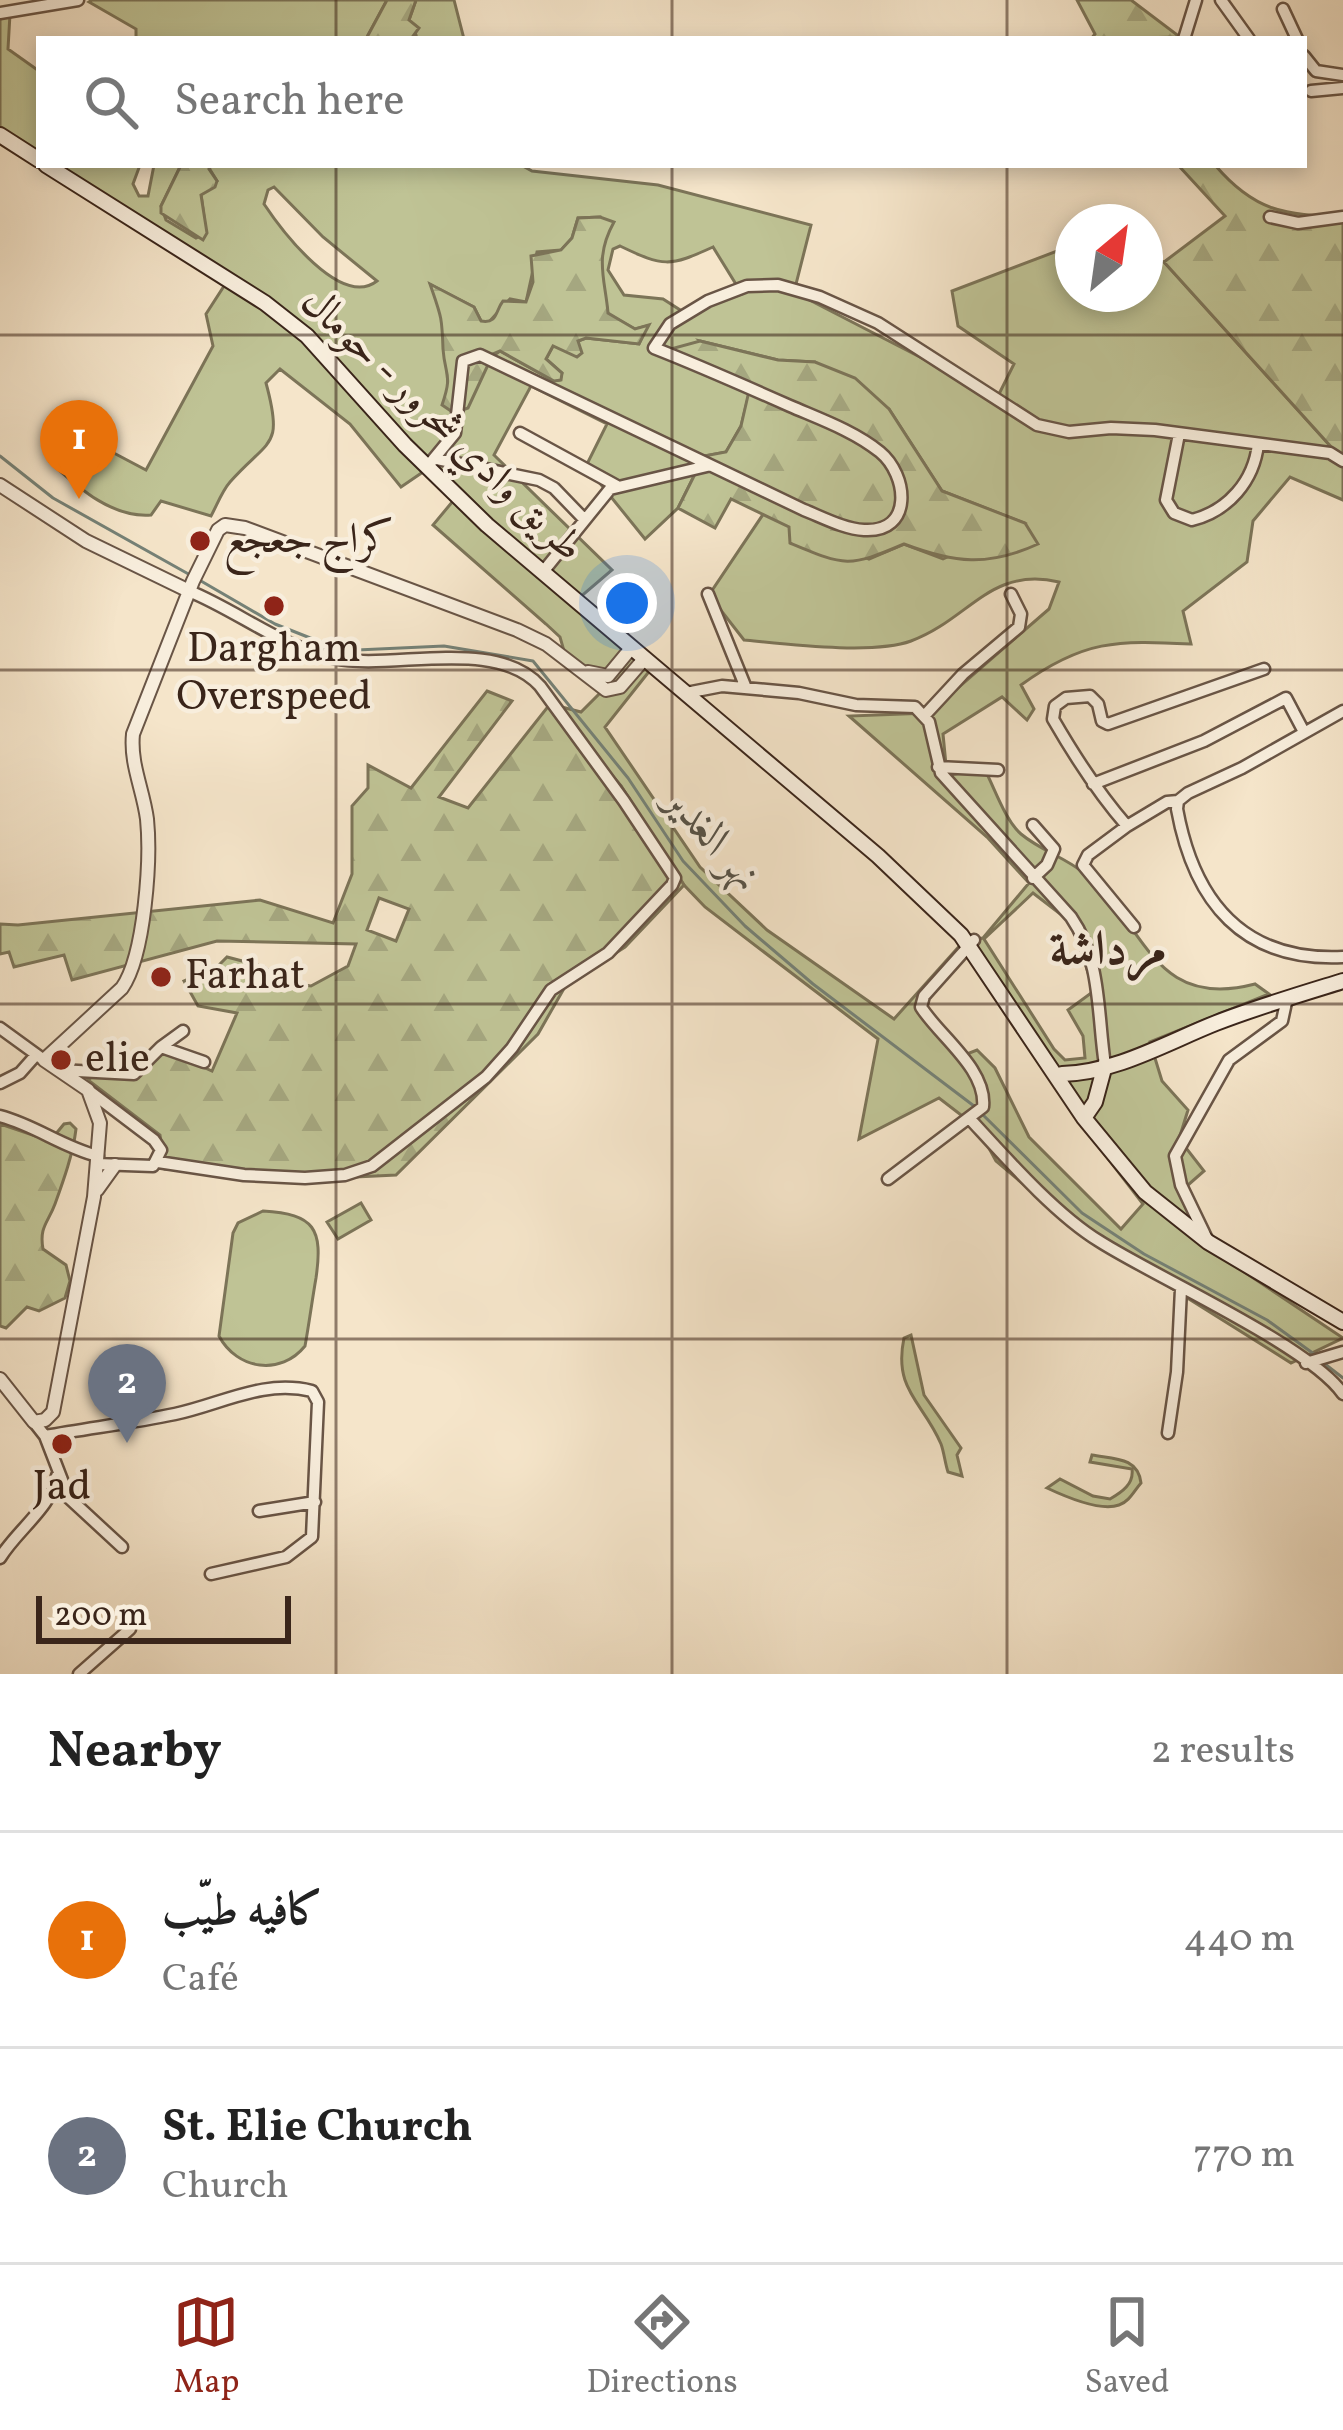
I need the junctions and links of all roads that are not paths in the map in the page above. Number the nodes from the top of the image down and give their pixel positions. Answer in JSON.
{"nodes":[{"id":1,"x":78,"y":0,"type":"edge"},
{"id":2,"x":1196,"y":0,"type":"edge"},
{"id":3,"x":1221,"y":0,"type":"edge"},
{"id":4,"x":1283,"y":9,"type":"dead end"},
{"id":5,"x":0,"y":13,"type":"edge"},
{"id":6,"x":1185,"y":36,"type":"edge"},
{"id":7,"x":1247,"y":36,"type":"edge"},
{"id":8,"x":1296,"y":36,"type":"edge"},
{"id":9,"x":1307,"y":60,"type":"edge"},
{"id":10,"x":1343,"y":75,"type":"edge"},
{"id":11,"x":1343,"y":88,"type":"edge"},
{"id":12,"x":1311,"y":91,"type":"dead end"},
{"id":13,"x":0,"y":135,"type":"edge"},
{"id":14,"x":36,"y":158,"type":"edge"},
{"id":15,"x":51,"y":168,"type":"edge"},
{"id":16,"x":1270,"y":217,"type":"dead end"},
{"id":17,"x":1343,"y":217,"type":"edge"},
{"id":18,"x":520,"y":433,"type":"dead end"},
{"id":19,"x":1179,"y":434,"type":"junction"},
{"id":20,"x":1258,"y":444,"type":"junction"},
{"id":21,"x":1343,"y":460,"type":"edge"},
{"id":22,"x":432,"y":463,"type":"junction"},
{"id":23,"x":707,"y":466,"type":"junction"},
{"id":24,"x":0,"y":485,"type":"edge"},
{"id":25,"x":617,"y":486,"type":"junction"},
{"id":26,"x":583,"y":518,"type":"junction"},
{"id":27,"x":542,"y":573,"type":"junction"},
{"id":28,"x":191,"y":586,"type":"junction"},
{"id":29,"x":708,"y":594,"type":"dead end"},
{"id":30,"x":1011,"y":595,"type":"dead end"},
{"id":31,"x":632,"y":646,"type":"junction"},
{"id":32,"x":645,"y":658,"type":"junction"},
{"id":33,"x":575,"y":666,"type":"junction"},
{"id":34,"x":1264,"y":669,"type":"dead end"},
{"id":35,"x":746,"y":688,"type":"junction"},
{"id":36,"x":686,"y":693,"type":"junction"},
{"id":37,"x":1343,"y":711,"type":"edge"},
{"id":38,"x":926,"y":716,"type":"junction"},
{"id":39,"x":1304,"y":732,"type":"junction"},
{"id":40,"x":938,"y":767,"type":"junction"},
{"id":41,"x":998,"y":770,"type":"dead end"},
{"id":42,"x":1093,"y":784,"type":"junction"},
{"id":43,"x":1178,"y":801,"type":"junction"},
{"id":44,"x":1033,"y":825,"type":"dead end"},
{"id":45,"x":1127,"y":826,"type":"junction"},
{"id":46,"x":1033,"y":878,"type":"junction"},
{"id":47,"x":1135,"y":927,"type":"dead end"},
{"id":48,"x":972,"y":943,"type":"junction"},
{"id":49,"x":1343,"y":957,"type":"edge"},
{"id":50,"x":1343,"y":981,"type":"edge"},
{"id":51,"x":1287,"y":998,"type":"junction"},
{"id":52,"x":0,"y":1028,"type":"edge"},
{"id":53,"x":183,"y":1030,"type":"dead end"},
{"id":54,"x":161,"y":1047,"type":"junction"},
{"id":55,"x":1046,"y":1053,"type":"junction"},
{"id":56,"x":40,"y":1058,"type":"junction"},
{"id":57,"x":205,"y":1062,"type":"dead end"},
{"id":58,"x":1106,"y":1065,"type":"junction"},
{"id":59,"x":59,"y":1070,"type":"junction"},
{"id":60,"x":1062,"y":1073,"type":"junction"},
{"id":61,"x":0,"y":1083,"type":"edge"},
{"id":62,"x":88,"y":1090,"type":"junction"},
{"id":63,"x":116,"y":1111,"type":"junction"},
{"id":64,"x":0,"y":1116,"type":"edge"},
{"id":65,"x":1086,"y":1116,"type":"junction"},
{"id":66,"x":99,"y":1118,"type":"junction"},
{"id":67,"x":971,"y":1118,"type":"junction"},
{"id":68,"x":97,"y":1160,"type":"junction"},
{"id":69,"x":158,"y":1162,"type":"junction"},
{"id":70,"x":115,"y":1165,"type":"junction"},
{"id":71,"x":888,"y":1179,"type":"dead end"},
{"id":72,"x":94,"y":1197,"type":"junction"},
{"id":73,"x":1208,"y":1242,"type":"junction"},
{"id":74,"x":1181,"y":1289,"type":"junction"},
{"id":75,"x":1343,"y":1322,"type":"edge"},
{"id":76,"x":1343,"y":1352,"type":"edge"},
{"id":77,"x":1312,"y":1360,"type":"junction"},
{"id":78,"x":0,"y":1378,"type":"edge"},
{"id":79,"x":1343,"y":1394,"type":"edge"},
{"id":80,"x":34,"y":1421,"type":"junction"},
{"id":81,"x":1168,"y":1433,"type":"dead end"},
{"id":82,"x":45,"y":1436,"type":"junction"},
{"id":83,"x":57,"y":1473,"type":"junction"},
{"id":84,"x":315,"y":1502,"type":"junction"},
{"id":85,"x":260,"y":1511,"type":"dead end"},
{"id":86,"x":122,"y":1547,"type":"dead end"},
{"id":87,"x":0,"y":1558,"type":"edge"},
{"id":88,"x":211,"y":1574,"type":"dead end"},
{"id":89,"x":130,"y":1629,"type":"dead end"},
{"id":90,"x":79,"y":1674,"type":"edge"}],
"edges":[{"from":1,"to":5,"type":"street"},
{"from":2,"to":6,"type":"street"},
{"from":3,"to":7,"type":"street"},
{"from":4,"to":8,"type":"street"},
{"from":9,"to":10,"type":"street"},
{"from":11,"to":12,"type":"street"},
{"from":13,"to":14,"type":"main road","name":"طريق وادي شحرور - حومال"},
{"from":15,"to":22,"type":"main road","name":"طريق وادي شحرور - حومال"},
{"from":16,"to":17,"type":"street"},
{"from":18,"to":25,"type":"street"},
{"from":19,"to":20,"type":"street"},
{"from":19,"to":20,"type":"street"},
{"from":19,"to":23,"type":"street"},
{"from":20,"to":21,"type":"street"},
{"from":22,"to":23,"type":"street"},
{"from":22,"to":26,"type":"street"},
{"from":22,"to":27,"type":"main road","name":"طريق وادي شحرور - حومال"},
{"from":23,"to":25,"type":"street"},
{"from":24,"to":28,"type":"street"},
{"from":25,"to":26,"type":"street"},
{"from":26,"to":27,"type":"street"},
{"from":27,"to":31,"type":"main road","name":"طريق وادي شحرور - حومال"},
{"from":28,"to":33,"type":"street"},
{"from":28,"to":56,"type":"street"},
{"from":28,"to":69,"type":"street"},
{"from":29,"to":35,"type":"street"},
{"from":30,"to":38,"type":"street"},
{"from":31,"to":32,"type":"main road","name":"طريق وادي شحرور - حومال"},
{"from":31,"to":33,"type":"street"},
{"from":32,"to":33,"type":"street"},
{"from":32,"to":36,"type":"main road","name":"طريق وادي شحرور - حومال"},
{"from":34,"to":42,"type":"street"},
{"from":35,"to":36,"type":"street"},
{"from":35,"to":38,"type":"street"},
{"from":36,"to":48,"type":"main road","name":"طريق وادي شحرور - حومال"},
{"from":37,"to":39,"type":"street"},
{"from":38,"to":40,"type":"street"},
{"from":39,"to":42,"type":"street"},
{"from":39,"to":43,"type":"street"},
{"from":40,"to":41,"type":"street"},
{"from":40,"to":46,"type":"street"},
{"from":42,"to":45,"type":"street"},
{"from":43,"to":45,"type":"street"},
{"from":43,"to":49,"type":"street"},
{"from":44,"to":46,"type":"street"},
{"from":45,"to":47,"type":"street"},
{"from":46,"to":58,"type":"street"},
{"from":48,"to":55,"type":"main road","name":"طريق وادي شحرور - حومال"},
{"from":48,"to":67,"type":"street"},
{"from":50,"to":51,"type":"main road"},
{"from":51,"to":58,"type":"main road"},
{"from":51,"to":73,"type":"street"},
{"from":52,"to":56,"type":"street"},
{"from":53,"to":54,"type":"street"},
{"from":54,"to":57,"type":"street"},
{"from":54,"to":59,"type":"street"},
{"from":55,"to":60,"type":"main road","name":"طريق وادي شحرور - حومال"},
{"from":55,"to":65,"type":"main road","name":"طريق وادي شحرور - حومال"},
{"from":56,"to":59,"type":"street"},
{"from":56,"to":61,"type":"street"},
{"from":58,"to":60,"type":"main road"},
{"from":58,"to":65,"type":"main road"},
{"from":59,"to":62,"type":"street"},
{"from":60,"to":65,"type":"main road","name":"طريق وادي شحرور - حومال"},
{"from":62,"to":63,"type":"street"},
{"from":62,"to":66,"type":"street"},
{"from":63,"to":66,"type":"street"},
{"from":63,"to":69,"type":"street"},
{"from":64,"to":68,"type":"street"},
{"from":65,"to":73,"type":"main road","name":"طريق وادي شحرور - حومال"},
{"from":66,"to":68,"type":"street"},
{"from":67,"to":71,"type":"street"},
{"from":67,"to":74,"type":"street"},
{"from":68,"to":70,"type":"street"},
{"from":68,"to":72,"type":"street"},
{"from":69,"to":70,"type":"street"},
{"from":70,"to":72,"type":"street"},
{"from":72,"to":80,"type":"street"},
{"from":73,"to":75,"type":"main road","name":"طريق وادي شحرور - حومال"},
{"from":74,"to":77,"type":"street"},
{"from":74,"to":81,"type":"street"},
{"from":76,"to":77,"type":"street"},
{"from":77,"to":79,"type":"street"},
{"from":78,"to":80,"type":"street"},
{"from":80,"to":82,"type":"street"},
{"from":82,"to":83,"type":"street"},
{"from":82,"to":84,"type":"street"},
{"from":83,"to":86,"type":"street"},
{"from":83,"to":87,"type":"street"},
{"from":84,"to":85,"type":"street"},
{"from":84,"to":88,"type":"street"},
{"from":89,"to":90,"type":"street"}]}
